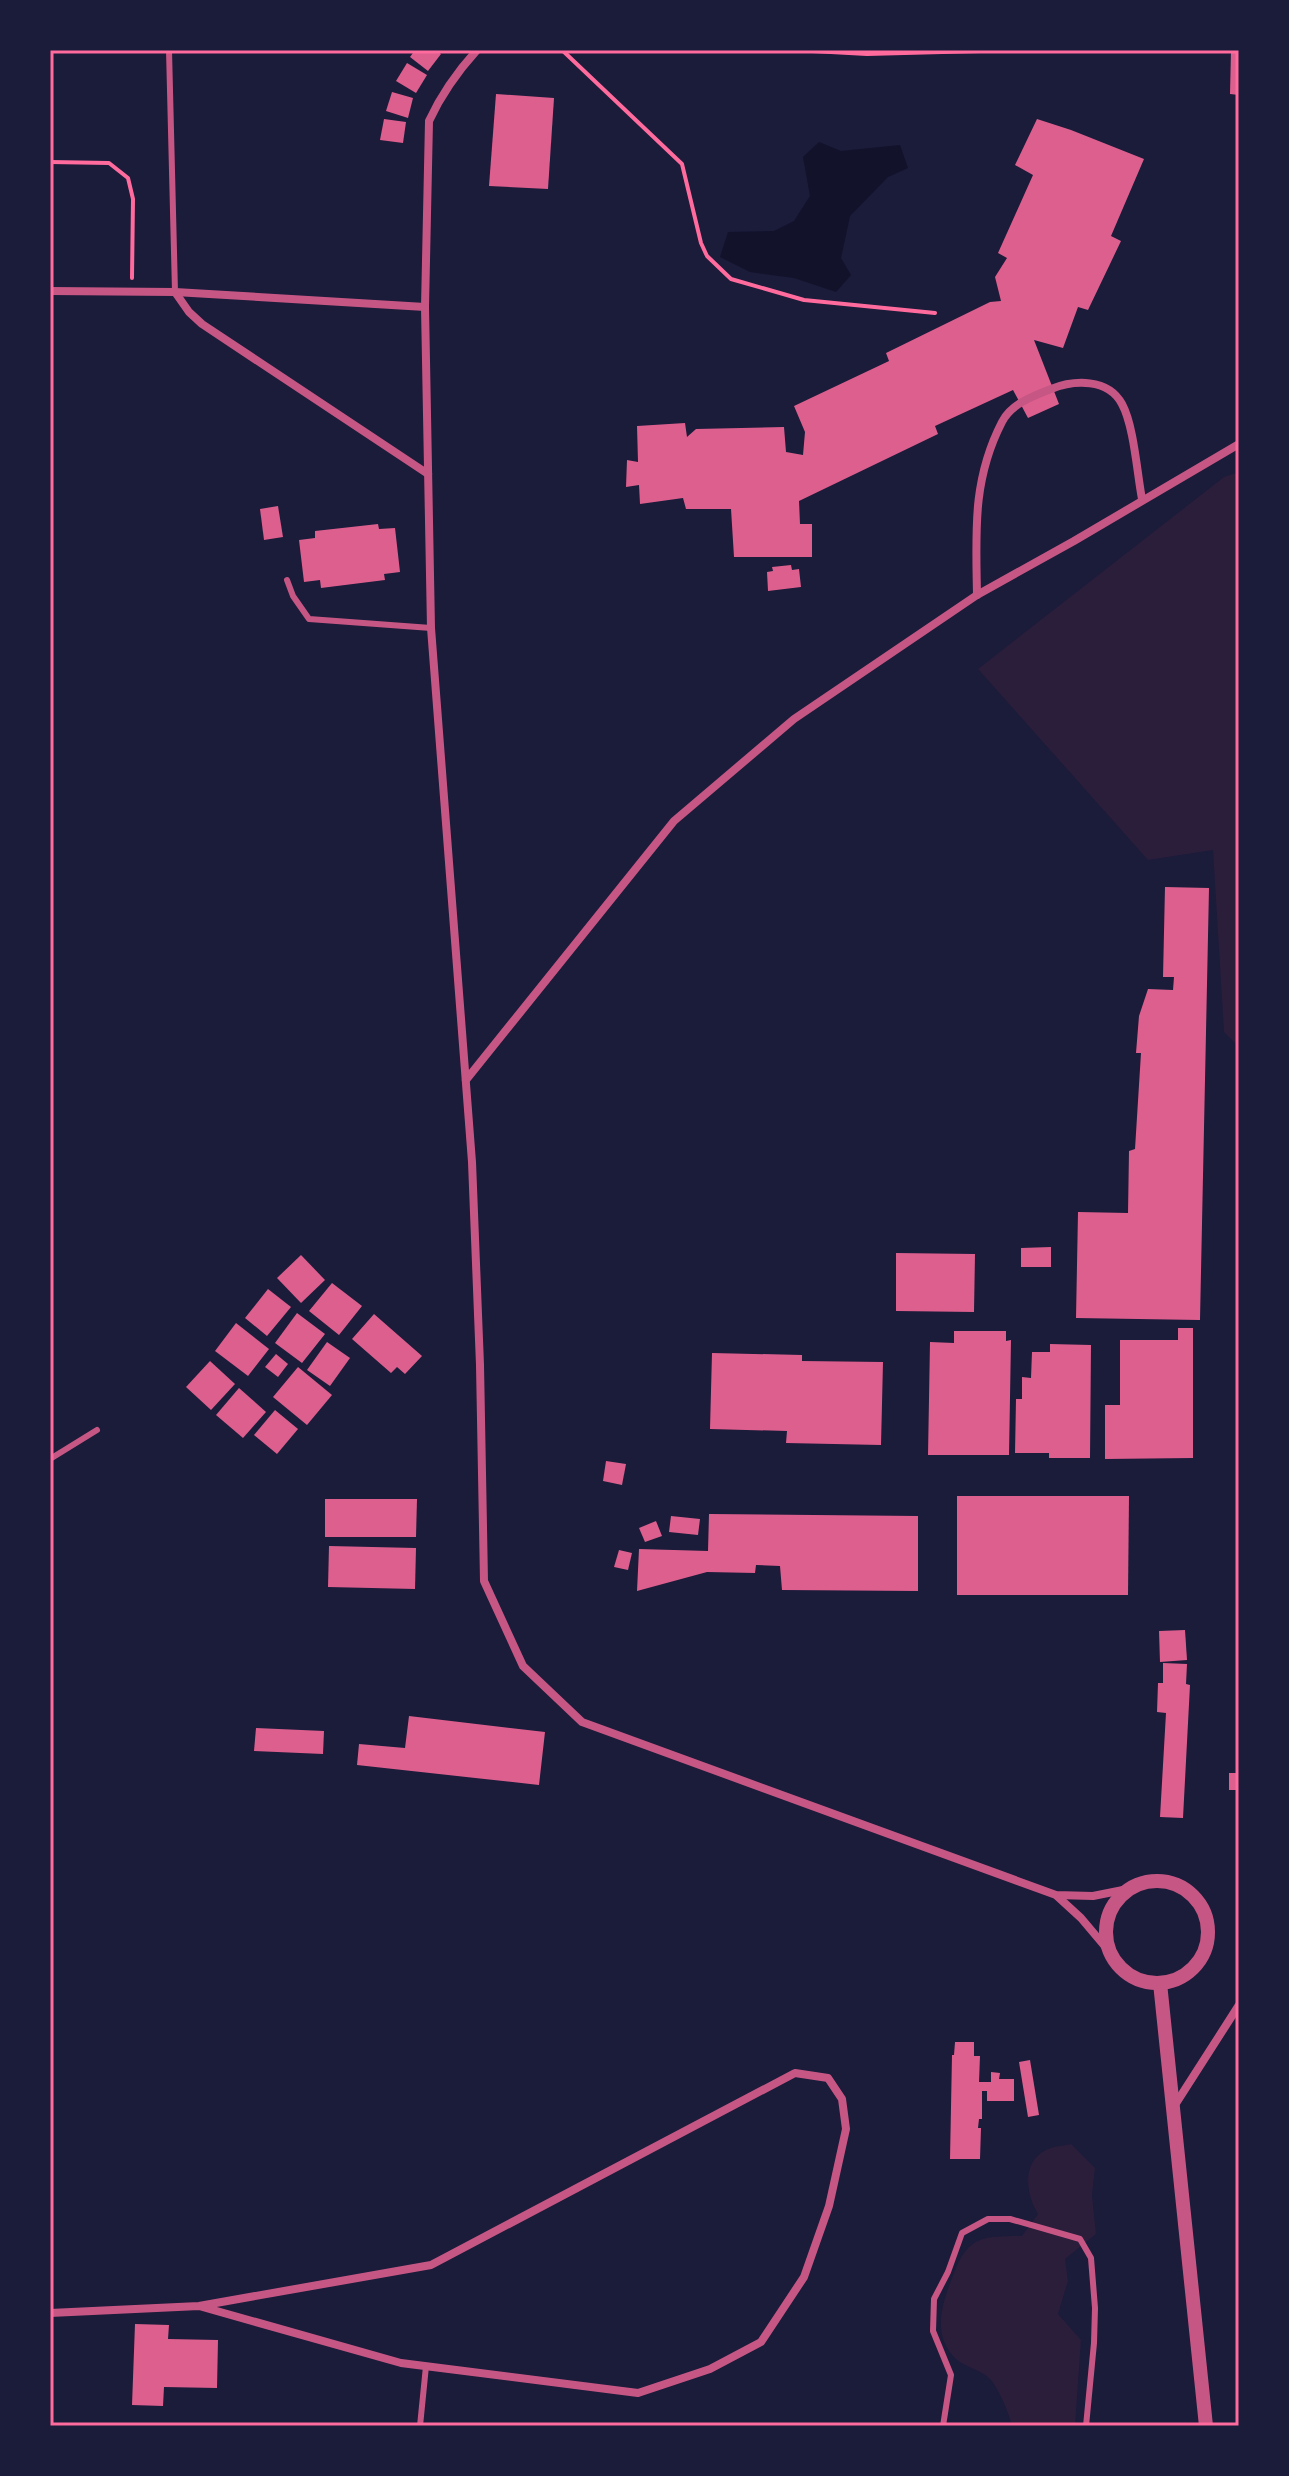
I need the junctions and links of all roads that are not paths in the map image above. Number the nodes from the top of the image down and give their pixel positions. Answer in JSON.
{"nodes":[{"id":1,"x":169,"y":50,"type":"edge"},
{"id":2,"x":477,"y":50,"type":"edge"},
{"id":3,"x":50,"y":291,"type":"edge"},
{"id":4,"x":175,"y":292,"type":"junction"},
{"id":5,"x":425,"y":307,"type":"junction"},
{"id":6,"x":1239,"y":444,"type":"edge"},
{"id":7,"x":428,"y":474,"type":"junction"},
{"id":8,"x":1142,"y":499,"type":"junction"},
{"id":9,"x":287,"y":580,"type":"dead end"},
{"id":10,"x":977,"y":595,"type":"junction"},
{"id":11,"x":431,"y":628,"type":"junction"},
{"id":12,"x":465,"y":1081,"type":"junction"},
{"id":13,"x":97,"y":1430,"type":"dead end"},
{"id":14,"x":50,"y":1459,"type":"edge"},
{"id":15,"x":1128,"y":1889,"type":"junction"},
{"id":16,"x":1056,"y":1895,"type":"junction"},
{"id":17,"x":1108,"y":1950,"type":"junction"},
{"id":18,"x":1160,"y":1983,"type":"junction"},
{"id":19,"x":1239,"y":2005,"type":"edge"},
{"id":20,"x":1173,"y":2108,"type":"junction"},
{"id":21,"x":199,"y":2306,"type":"junction"},
{"id":22,"x":50,"y":2313,"type":"edge"},
{"id":23,"x":426,"y":2366,"type":"junction"},
{"id":24,"x":420,"y":2426,"type":"edge"},
{"id":25,"x":943,"y":2426,"type":"edge"},
{"id":26,"x":1086,"y":2426,"type":"edge"},
{"id":27,"x":1206,"y":2426,"type":"edge"}],
"edges":[{"from":1,"to":4,"type":"lane"},
{"from":2,"to":5,"type":"street"},
{"from":3,"to":4,"type":"street"},
{"from":4,"to":5,"type":"street"},
{"from":4,"to":7,"type":"street"},
{"from":5,"to":7,"type":"street"},
{"from":6,"to":8,"type":"street"},
{"from":7,"to":11,"type":"street"},
{"from":8,"to":10,"type":"street"},
{"from":8,"to":10,"type":"street"},
{"from":9,"to":11,"type":"lane"},
{"from":10,"to":12,"type":"street"},
{"from":11,"to":12,"type":"street"},
{"from":12,"to":16,"type":"street"},
{"from":13,"to":14,"type":"lane"},
{"from":15,"to":16,"type":"street"},
{"from":15,"to":17,"type":"street"},
{"from":15,"to":18,"type":"street"},
{"from":16,"to":17,"type":"street"},
{"from":17,"to":18,"type":"street"},
{"from":18,"to":20,"type":"street"},
{"from":19,"to":20,"type":"street"},
{"from":20,"to":27,"type":"street"},
{"from":21,"to":22,"type":"street"},
{"from":21,"to":23,"type":"street"},
{"from":21,"to":23,"type":"street"},
{"from":23,"to":24,"type":"lane"},
{"from":25,"to":26,"type":"lane"}]}
